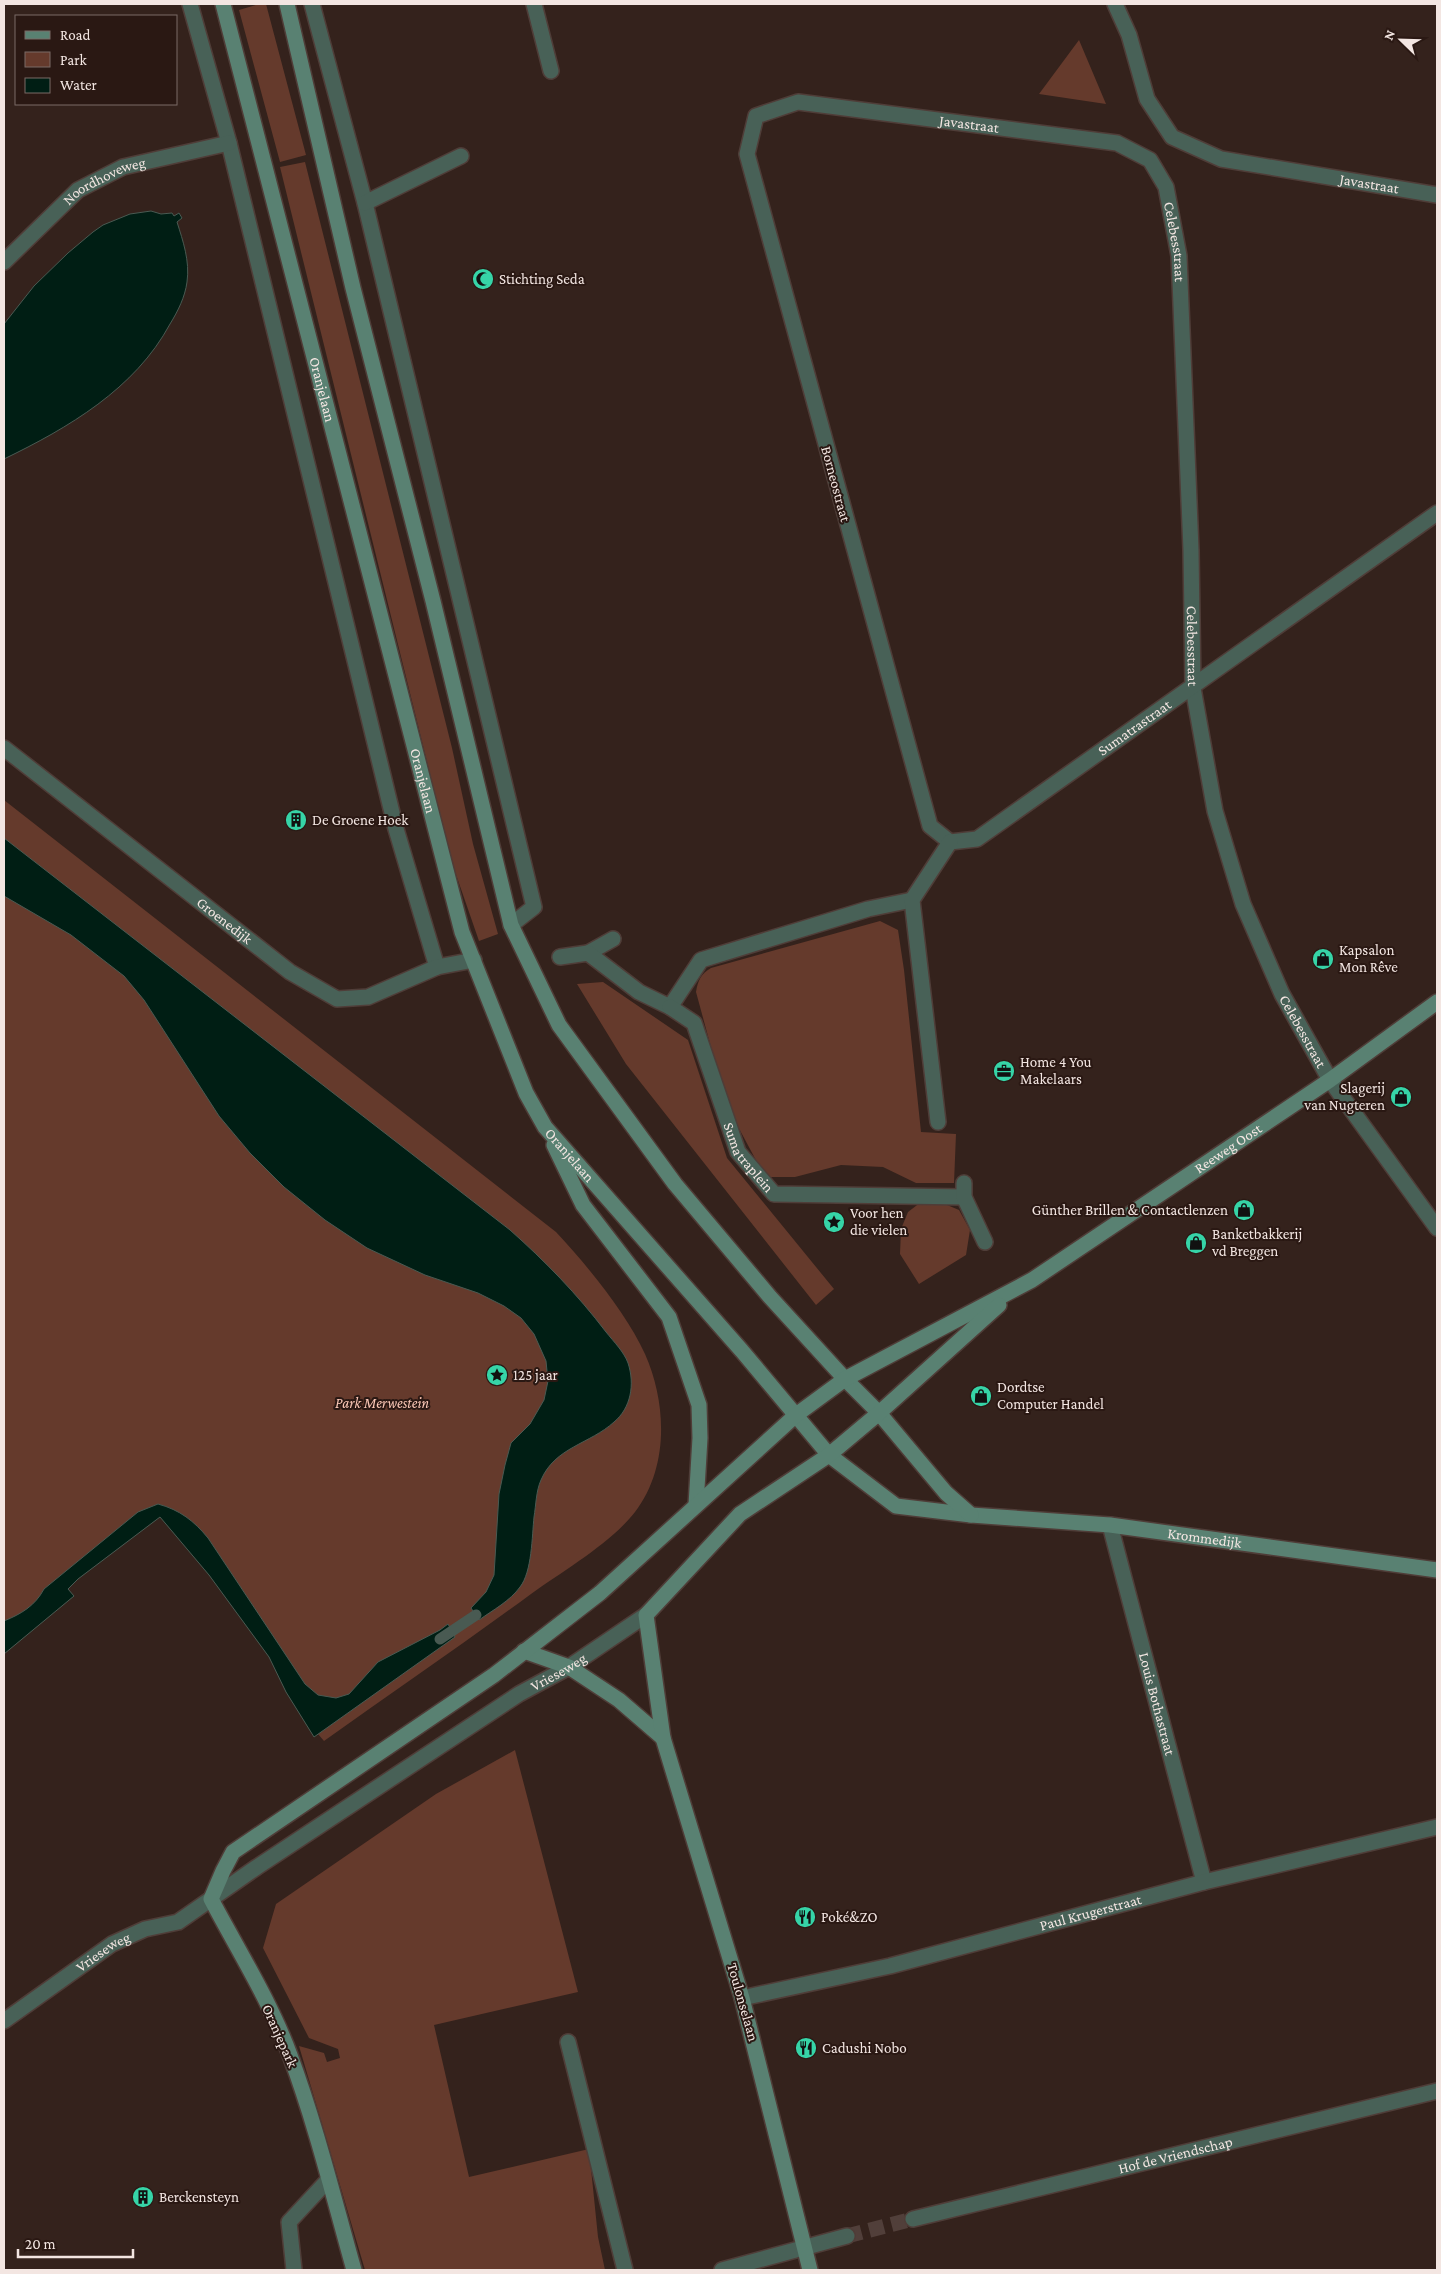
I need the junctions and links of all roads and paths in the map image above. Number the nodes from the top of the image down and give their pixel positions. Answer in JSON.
{"nodes":[{"id":1,"x":190,"y":4,"type":"edge"},
{"id":2,"x":223,"y":4,"type":"edge"},
{"id":3,"x":287,"y":4,"type":"edge"},
{"id":4,"x":312,"y":4,"type":"edge"},
{"id":5,"x":534,"y":4,"type":"edge"},
{"id":6,"x":1115,"y":4,"type":"edge"},
{"id":7,"x":551,"y":71,"type":"dead end"},
{"id":8,"x":756,"y":116,"type":"joint"},
{"id":9,"x":230,"y":143,"type":"junction"},
{"id":10,"x":461,"y":156,"type":"dead end"},
{"id":11,"x":1166,"y":187,"type":"joint"},
{"id":12,"x":1437,"y":195,"type":"edge"},
{"id":13,"x":365,"y":203,"type":"junction"},
{"id":14,"x":4,"y":262,"type":"edge"},
{"id":15,"x":1437,"y":513,"type":"edge"},
{"id":16,"x":1193,"y":688,"type":"junction"},
{"id":17,"x":4,"y":748,"type":"edge"},
{"id":18,"x":950,"y":842,"type":"junction"},
{"id":19,"x":912,"y":900,"type":"junction"},
{"id":20,"x":511,"y":925,"type":"junction"},
{"id":21,"x":613,"y":939,"type":"dead end"},
{"id":22,"x":588,"y":952,"type":"junction"},
{"id":23,"x":560,"y":957,"type":"dead end"},
{"id":24,"x":474,"y":960,"type":"junction"},
{"id":25,"x":437,"y":967,"type":"junction"},
{"id":26,"x":1437,"y":1002,"type":"edge"},
{"id":27,"x":670,"y":1007,"type":"junction"},
{"id":28,"x":1330,"y":1080,"type":"junction"},
{"id":29,"x":938,"y":1122,"type":"dead end"},
{"id":30,"x":545,"y":1127,"type":"junction"},
{"id":31,"x":1437,"y":1228,"type":"edge"},
{"id":32,"x":985,"y":1242,"type":"dead end"},
{"id":33,"x":1015,"y":1291,"type":"junction"},
{"id":34,"x":845,"y":1379,"type":"junction"},
{"id":35,"x":880,"y":1413,"type":"junction"},
{"id":36,"x":796,"y":1415,"type":"junction"},
{"id":37,"x":829,"y":1455,"type":"junction"},
{"id":38,"x":696,"y":1505,"type":"junction"},
{"id":39,"x":971,"y":1515,"type":"junction"},
{"id":40,"x":1110,"y":1525,"type":"junction"},
{"id":41,"x":1437,"y":1570,"type":"edge"},
{"id":42,"x":646,"y":1615,"type":"junction"},
{"id":43,"x":524,"y":1651,"type":"junction"},
{"id":44,"x":569,"y":1667,"type":"junction"},
{"id":45,"x":663,"y":1738,"type":"junction"},
{"id":46,"x":1437,"y":1827,"type":"edge"},
{"id":47,"x":1204,"y":1882,"type":"junction"},
{"id":48,"x":211,"y":1900,"type":"junction"},
{"id":49,"x":742,"y":1998,"type":"junction"},
{"id":50,"x":4,"y":2021,"type":"edge"},
{"id":51,"x":568,"y":2042,"type":"dead end"},
{"id":52,"x":1437,"y":2091,"type":"edge"},
{"id":53,"x":328,"y":2180,"type":"junction"},
{"id":54,"x":914,"y":2219,"type":"tunnel mouth"},
{"id":55,"x":847,"y":2236,"type":"tunnel mouth"},
{"id":56,"x":804,"y":2248,"type":"junction"},
{"id":57,"x":294,"y":2270,"type":"edge"},
{"id":58,"x":354,"y":2270,"type":"edge"},
{"id":59,"x":625,"y":2270,"type":"edge"},
{"id":60,"x":722,"y":2270,"type":"edge"},
{"id":61,"x":810,"y":2270,"type":"edge"}],
"edges":[{"from":1,"to":9,"type":"street"},
{"from":2,"to":24,"type":"main road","name":"Oranjelaan"},
{"from":3,"to":20,"type":"main road"},
{"from":4,"to":13,"type":"street"},
{"from":5,"to":7,"type":"street"},
{"from":6,"to":12,"type":"street","name":"Javastraat"},
{"from":8,"to":11,"type":"street","name":"Javastraat"},
{"from":8,"to":18,"type":"street","name":"Borneostraat"},
{"from":9,"to":14,"type":"street","name":"Noordhoveweg"},
{"from":9,"to":25,"type":"street"},
{"from":10,"to":13,"type":"street"},
{"from":11,"to":16,"type":"street","name":"Celebesstraat"},
{"from":13,"to":20,"type":"street"},
{"from":15,"to":16,"type":"street","name":"Sumatrastraat"},
{"from":16,"to":18,"type":"street","name":"Sumatrastraat"},
{"from":16,"to":28,"type":"street","name":"Celebesstraat"},
{"from":17,"to":25,"type":"street","name":"Groenedijk"},
{"from":18,"to":19,"type":"street"},
{"from":19,"to":27,"type":"street"},
{"from":19,"to":29,"type":"street"},
{"from":20,"to":34,"type":"main road"},
{"from":21,"to":22,"type":"street"},
{"from":22,"to":23,"type":"street"},
{"from":22,"to":27,"type":"street","name":"Sumatraplein"},
{"from":24,"to":25,"type":"street","name":"Groenedijk"},
{"from":24,"to":30,"type":"main road","name":"Oranjelaan"},
{"from":26,"to":28,"type":"main road","name":"Reeweg Oost"},
{"from":27,"to":32,"type":"street","name":"Sumatraplein"},
{"from":28,"to":31,"type":"street","name":"Celebesstraat"},
{"from":28,"to":33,"type":"main road","name":"Reeweg Oost"},
{"from":30,"to":36,"type":"main road","name":"Oranjelaan"},
{"from":30,"to":38,"type":"main road"},
{"from":33,"to":34,"type":"main road","name":"Reeweg Oost"},
{"from":33,"to":35,"type":"main road","name":"Reeweg Oost"},
{"from":34,"to":35,"type":"main road"},
{"from":34,"to":36,"type":"main road"},
{"from":35,"to":37,"type":"main road","name":"Vrieseweg"},
{"from":35,"to":39,"type":"main road"},
{"from":36,"to":37,"type":"main road","name":"Oranjelaan"},
{"from":36,"to":38,"type":"main road"},
{"from":37,"to":39,"type":"main road","name":"Krommedijk"},
{"from":37,"to":42,"type":"main road","name":"Vrieseweg"},
{"from":38,"to":43,"type":"main road"},
{"from":39,"to":40,"type":"main road","name":"Krommedijk"},
{"from":40,"to":41,"type":"main road","name":"Krommedijk"},
{"from":40,"to":47,"type":"street","name":"Louis Bothastraat"},
{"from":42,"to":44,"type":"street","name":"Vrieseweg"},
{"from":42,"to":45,"type":"main road","name":"Toulonselaan"},
{"from":43,"to":44,"type":"main road"},
{"from":43,"to":48,"type":"main road"},
{"from":44,"to":45,"type":"main road"},
{"from":44,"to":48,"type":"street","name":"Vrieseweg"},
{"from":45,"to":49,"type":"main road","name":"Toulonselaan"},
{"from":46,"to":47,"type":"street","name":"Paul Krugerstraat"},
{"from":47,"to":49,"type":"street","name":"Paul Krugerstraat"},
{"from":48,"to":50,"type":"street","name":"Vrieseweg"},
{"from":48,"to":53,"type":"main road","name":"Oranjepark"},
{"from":49,"to":56,"type":"main road","name":"Toulonselaan"},
{"from":51,"to":59,"type":"street"},
{"from":52,"to":54,"type":"street","name":"Hof de Vriendschap"},
{"from":53,"to":57,"type":"street"},
{"from":53,"to":58,"type":"main road","name":"Oranjepark"},
{"from":55,"to":56,"type":"street"},
{"from":56,"to":60,"type":"street"},
{"from":56,"to":61,"type":"main road","name":"Toulonselaan"}]}
